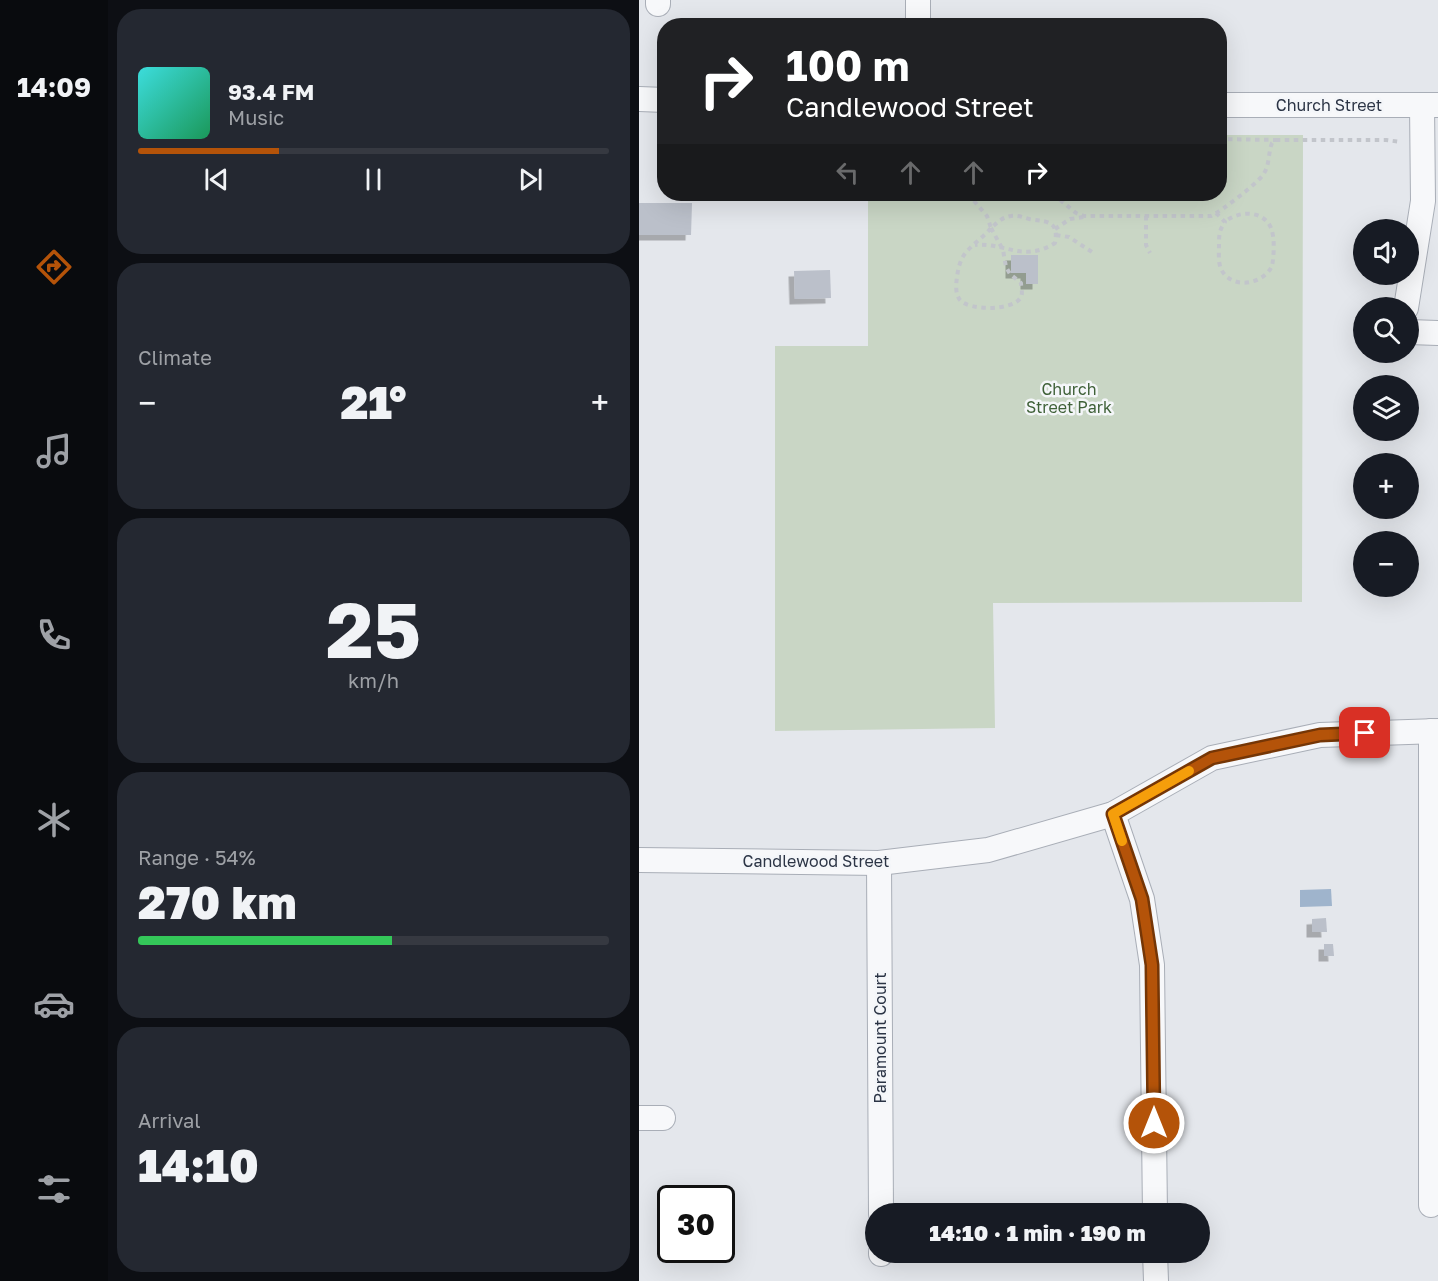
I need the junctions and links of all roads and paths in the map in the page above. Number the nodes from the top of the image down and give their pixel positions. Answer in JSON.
{"nodes":[{"id":1,"x":918,"y":0,"type":"edge"},
{"id":2,"x":918,"y":18,"type":"edge"},
{"id":3,"x":639,"y":99,"type":"edge"},
{"id":4,"x":657,"y":100,"type":"edge"},
{"id":5,"x":1227,"y":105,"type":"edge"},
{"id":6,"x":1430,"y":105,"type":"edge"},
{"id":7,"x":1227,"y":139,"type":"edge"},
{"id":8,"x":1276,"y":140,"type":"junction"},
{"id":9,"x":1423,"y":145,"type":"junction"},
{"id":10,"x":974,"y":201,"type":"edge"},
{"id":11,"x":1061,"y":201,"type":"edge"},
{"id":12,"x":1431,"y":201,"type":"edge"},
{"id":13,"x":1216,"y":213,"type":"junction"},
{"id":14,"x":1085,"y":216,"type":"junction"},
{"id":15,"x":1146,"y":216,"type":"junction"},
{"id":16,"x":1225,"y":222,"type":"junction"},
{"id":17,"x":991,"y":228,"type":"junction"},
{"id":18,"x":1056,"y":232,"type":"junction"},
{"id":19,"x":974,"y":245,"type":"junction"},
{"id":20,"x":1003,"y":250,"type":"junction"},
{"id":21,"x":1092,"y":252,"type":"dead end"},
{"id":22,"x":1150,"y":253,"type":"dead end"},
{"id":23,"x":1409,"y":297,"type":"edge"},
{"id":24,"x":1419,"y":332,"type":"edge"},
{"id":25,"x":1438,"y":333,"type":"edge"},
{"id":26,"x":1435,"y":731,"type":"edge"},
{"id":27,"x":1113,"y":814,"type":"junction"},
{"id":28,"x":639,"y":860,"type":"edge"},
{"id":29,"x":879,"y":863,"type":"junction"},
{"id":30,"x":639,"y":1118,"type":"edge"},
{"id":31,"x":663,"y":1118,"type":"dead end"},
{"id":32,"x":881,"y":1203,"type":"edge"},
{"id":33,"x":1155,"y":1203,"type":"edge"},
{"id":34,"x":1431,"y":1204,"type":"dead end"},
{"id":35,"x":1155,"y":1263,"type":"edge"},
{"id":36,"x":1156,"y":1281,"type":"edge"}],
"edges":[{"from":1,"to":2,"type":"street"},
{"from":3,"to":4,"type":"street"},
{"from":5,"to":6,"type":"street","name":"Church Street"},
{"from":6,"to":9,"type":"street"},
{"from":7,"to":8,"type":"path"},
{"from":8,"to":9,"type":"path"},
{"from":8,"to":13,"type":"path"},
{"from":9,"to":12,"type":"street"},
{"from":10,"to":17,"type":"path"},
{"from":11,"to":14,"type":"path"},
{"from":12,"to":23,"type":"street"},
{"from":13,"to":15,"type":"path"},
{"from":13,"to":16,"type":"path"},
{"from":14,"to":15,"type":"path"},
{"from":14,"to":18,"type":"path"},
{"from":15,"to":22,"type":"path"},
{"from":16,"to":16,"type":"path"},
{"from":17,"to":18,"type":"path"},
{"from":17,"to":19,"type":"path"},
{"from":17,"to":20,"type":"path"},
{"from":18,"to":20,"type":"path"},
{"from":18,"to":21,"type":"path"},
{"from":19,"to":20,"type":"path"},
{"from":19,"to":20,"type":"path"},
{"from":24,"to":25,"type":"street"},
{"from":26,"to":27,"type":"street","name":"Candlewood Street"},
{"from":26,"to":34,"type":"street"},
{"from":27,"to":29,"type":"street","name":"Candlewood Street"},
{"from":27,"to":33,"type":"street"},
{"from":28,"to":29,"type":"street","name":"Candlewood Street"},
{"from":29,"to":32,"type":"street","name":"Paramount Court"},
{"from":30,"to":31,"type":"street"},
{"from":35,"to":36,"type":"street"}]}
